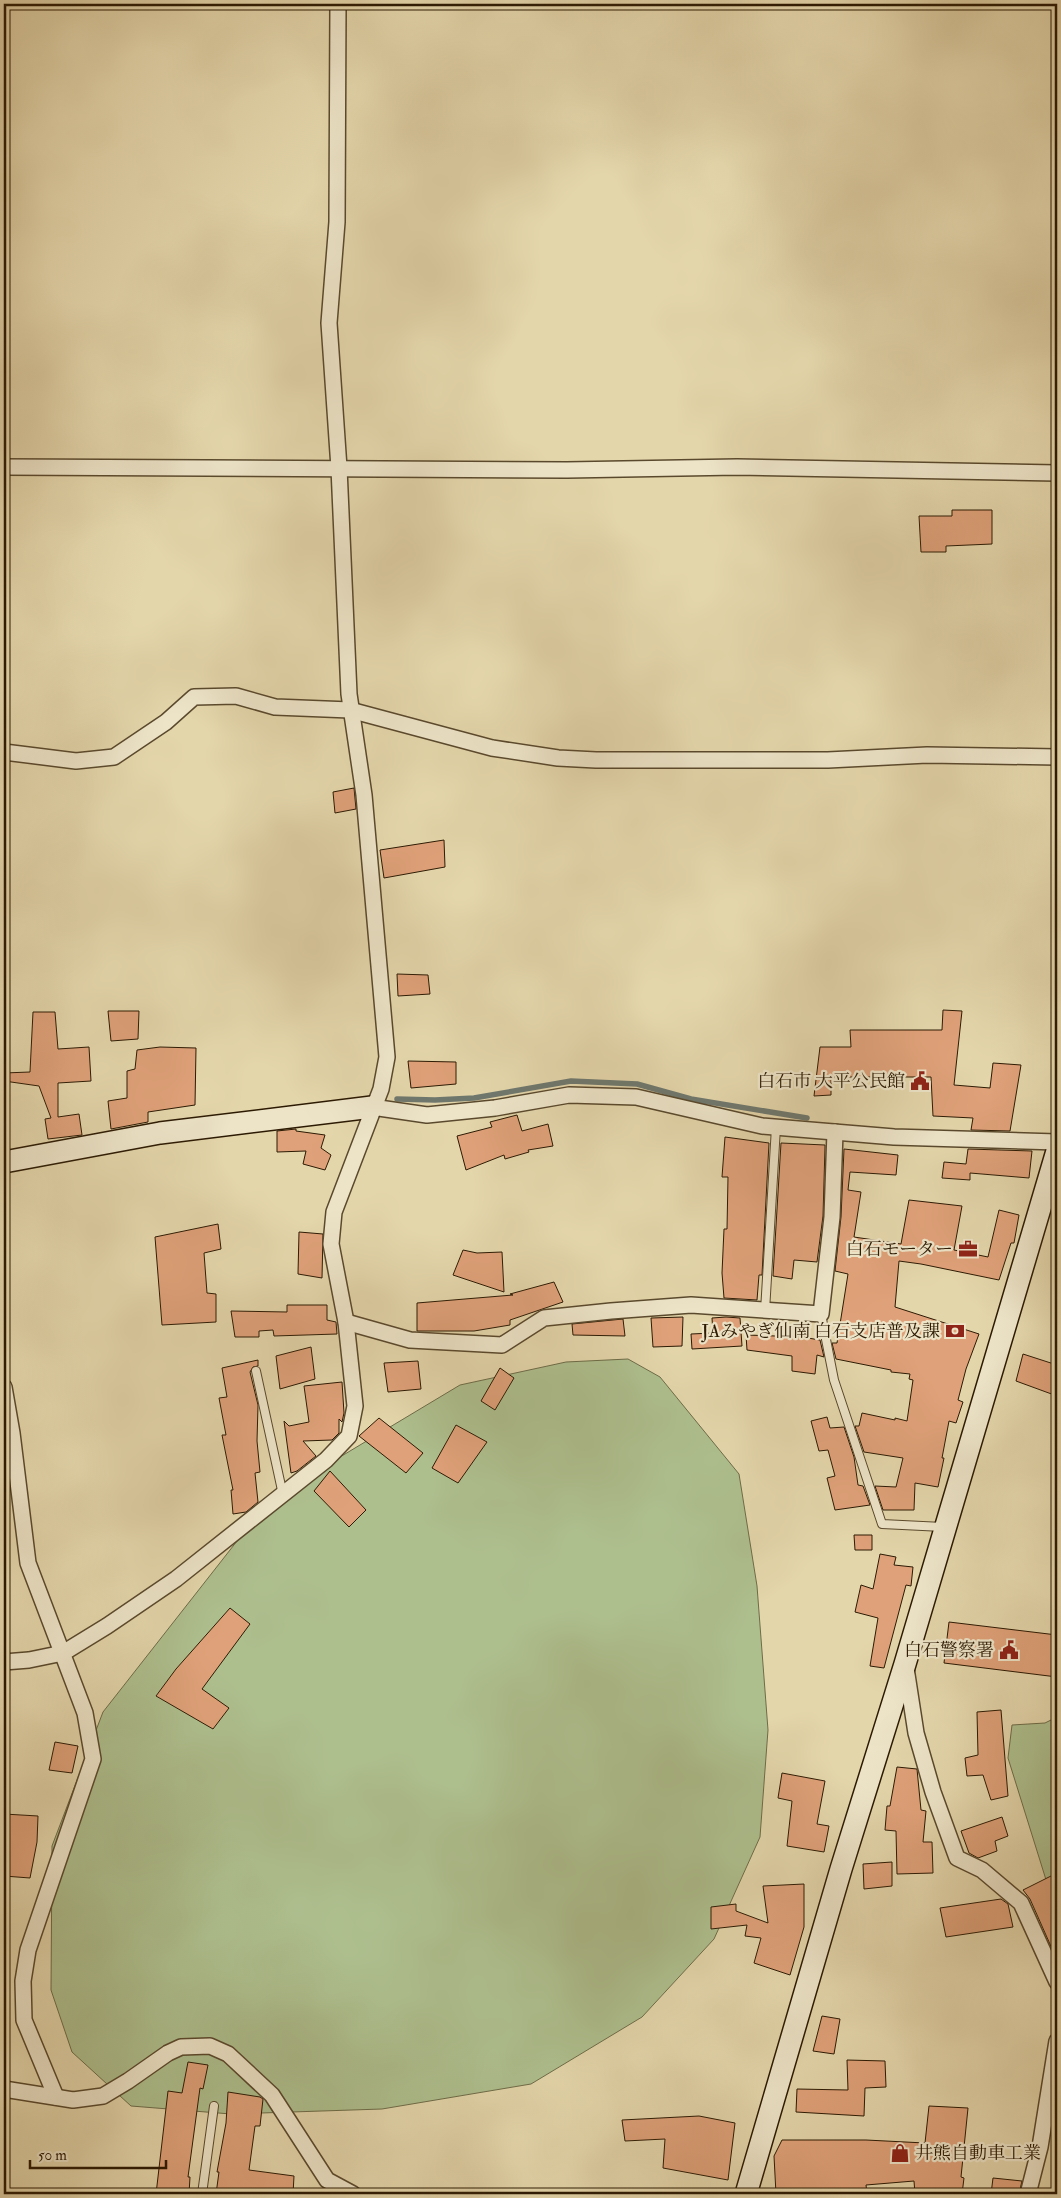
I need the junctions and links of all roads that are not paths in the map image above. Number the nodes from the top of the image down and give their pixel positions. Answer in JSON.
{"nodes":[{"id":1,"x":338,"y":4,"type":"edge"},
{"id":2,"x":4,"y":467,"type":"edge"},
{"id":3,"x":339,"y":468,"type":"junction"},
{"id":4,"x":1057,"y":473,"type":"edge"},
{"id":5,"x":350,"y":710,"type":"junction"},
{"id":6,"x":4,"y":752,"type":"edge"},
{"id":7,"x":1057,"y":756,"type":"edge"},
{"id":8,"x":372,"y":1107,"type":"junction"},
{"id":9,"x":776,"y":1127,"type":"junction"},
{"id":10,"x":835,"y":1132,"type":"junction"},
{"id":11,"x":1057,"y":1142,"type":"edge"},
{"id":12,"x":1057,"y":1151,"type":"edge"},
{"id":13,"x":4,"y":1162,"type":"edge"},
{"id":14,"x":765,"y":1311,"type":"junction"},
{"id":15,"x":821,"y":1314,"type":"junction"},
{"id":16,"x":346,"y":1322,"type":"junction"},
{"id":17,"x":256,"y":1371,"type":"dead end"},
{"id":18,"x":4,"y":1387,"type":"edge"},
{"id":19,"x":283,"y":1495,"type":"junction"},
{"id":20,"x":946,"y":1527,"type":"junction"},
{"id":21,"x":63,"y":1652,"type":"junction"},
{"id":22,"x":4,"y":1662,"type":"edge"},
{"id":23,"x":905,"y":1664,"type":"junction"},
{"id":24,"x":1057,"y":1982,"type":"edge"},
{"id":25,"x":1057,"y":2041,"type":"edge"},
{"id":26,"x":4,"y":2090,"type":"edge"},
{"id":27,"x":56,"y":2097,"type":"junction"},
{"id":28,"x":214,"y":2106,"type":"dead end"},
{"id":29,"x":202,"y":2194,"type":"edge"},
{"id":30,"x":353,"y":2194,"type":"edge"},
{"id":31,"x":746,"y":2194,"type":"edge"},
{"id":32,"x":1028,"y":2194,"type":"edge"}],
"edges":[{"from":1,"to":3,"type":"street"},
{"from":2,"to":3,"type":"street"},
{"from":3,"to":4,"type":"street"},
{"from":3,"to":5,"type":"street"},
{"from":5,"to":6,"type":"street"},
{"from":5,"to":7,"type":"street"},
{"from":5,"to":8,"type":"street"},
{"from":8,"to":9,"type":"street"},
{"from":8,"to":13,"type":"street"},
{"from":8,"to":16,"type":"street"},
{"from":9,"to":10,"type":"street"},
{"from":9,"to":14,"type":"lane"},
{"from":10,"to":11,"type":"street"},
{"from":10,"to":15,"type":"street"},
{"from":12,"to":20,"type":"street"},
{"from":14,"to":15,"type":"street"},
{"from":14,"to":16,"type":"street"},
{"from":15,"to":20,"type":"lane"},
{"from":16,"to":19,"type":"street"},
{"from":17,"to":19,"type":"lane"},
{"from":18,"to":21,"type":"street"},
{"from":19,"to":21,"type":"street"},
{"from":20,"to":23,"type":"street"},
{"from":21,"to":22,"type":"street"},
{"from":21,"to":27,"type":"street"},
{"from":23,"to":24,"type":"street"},
{"from":23,"to":31,"type":"street"},
{"from":25,"to":32,"type":"street"},
{"from":26,"to":27,"type":"street"},
{"from":27,"to":30,"type":"street"},
{"from":28,"to":29,"type":"lane"}]}
